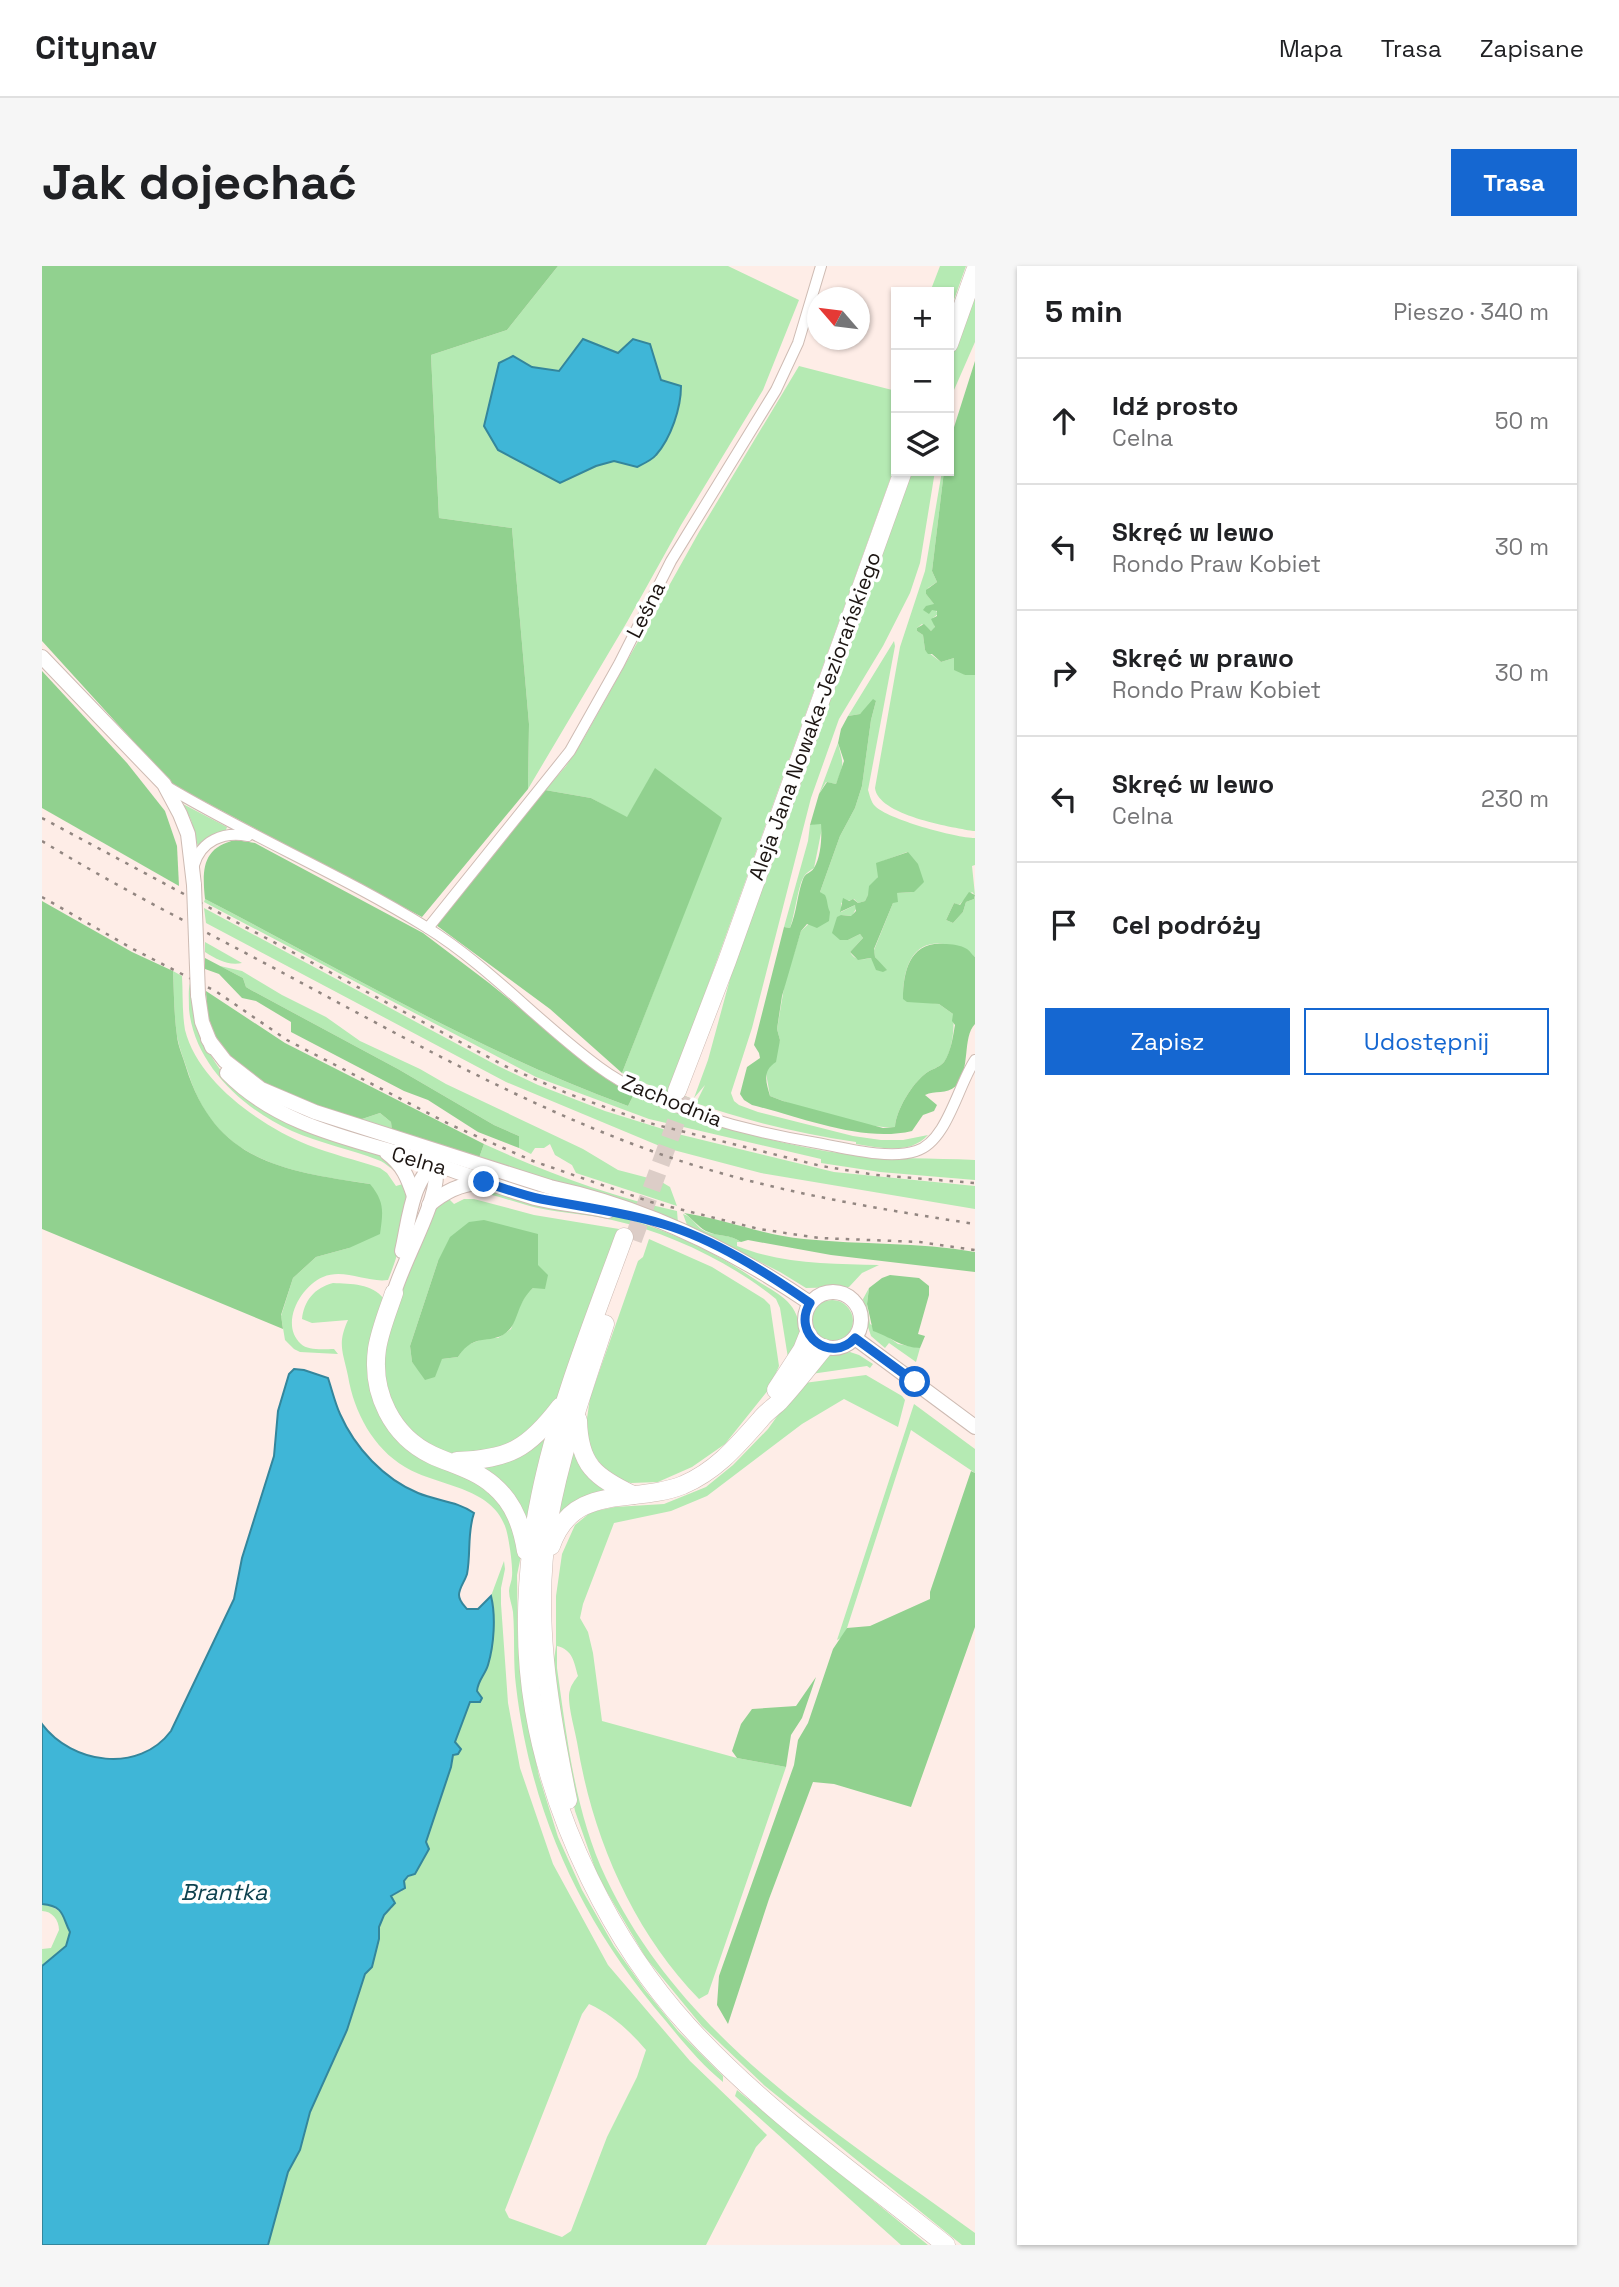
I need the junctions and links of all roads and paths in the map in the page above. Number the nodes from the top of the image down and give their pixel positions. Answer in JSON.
{"nodes":[{"id":1,"x":821,"y":266,"type":"edge"},
{"id":2,"x":975,"y":271,"type":"edge"},
{"id":3,"x":954,"y":330,"type":"edge"},
{"id":4,"x":901,"y":476,"type":"edge"},
{"id":5,"x":42,"y":657,"type":"edge"},
{"id":6,"x":164,"y":784,"type":"junction"},
{"id":7,"x":267,"y":842,"type":"junction"},
{"id":8,"x":194,"y":865,"type":"junction"},
{"id":9,"x":428,"y":928,"type":"junction"},
{"id":10,"x":208,"y":1039,"type":"junction"},
{"id":11,"x":975,"y":1060,"type":"edge"},
{"id":12,"x":681,"y":1093,"type":"tunnel mouth"},
{"id":13,"x":408,"y":1142,"type":"junction"},
{"id":14,"x":383,"y":1150,"type":"junction"},
{"id":15,"x":463,"y":1159,"type":"junction"},
{"id":16,"x":433,"y":1164,"type":"junction"},
{"id":17,"x":484,"y":1182,"type":"junction"},
{"id":18,"x":414,"y":1196,"type":"junction"},
{"id":19,"x":429,"y":1205,"type":"junction"},
{"id":20,"x":664,"y":1224,"type":"junction"},
{"id":21,"x":629,"y":1239,"type":"tunnel mouth"},
{"id":22,"x":395,"y":1288,"type":"junction"},
{"id":23,"x":810,"y":1303,"type":"junction"},
{"id":24,"x":808,"y":1335,"type":"junction"},
{"id":25,"x":855,"y":1338,"type":"junction"},
{"id":26,"x":824,"y":1348,"type":"junction"},
{"id":27,"x":572,"y":1401,"type":"junction"},
{"id":28,"x":761,"y":1418,"type":"junction"},
{"id":29,"x":975,"y":1427,"type":"edge"},
{"id":30,"x":452,"y":1462,"type":"junction"},
{"id":31,"x":633,"y":1496,"type":"junction"},
{"id":32,"x":536,"y":1574,"type":"junction"},
{"id":33,"x":946,"y":2245,"type":"edge"}],
"edges":[{"from":1,"to":9,"type":"street","name":"Leśna"},
{"from":2,"to":3,"type":"main road"},
{"from":4,"to":12,"type":"main road","name":"Aleja Jana Nowaka-Jeziorańskiego"},
{"from":5,"to":6,"type":"street"},
{"from":6,"to":7,"type":"street"},
{"from":6,"to":8,"type":"street"},
{"from":7,"to":8,"type":"street"},
{"from":7,"to":9,"type":"street","name":"Zachodnia"},
{"from":8,"to":10,"type":"street","name":"Celna","bridge":true},
{"from":9,"to":11,"type":"street","name":"Zachodnia"},
{"from":10,"to":13,"type":"street","name":"Celna"},
{"from":10,"to":14,"type":"street","name":"Celna"},
{"from":13,"to":15,"type":"street","name":"Celna"},
{"from":13,"to":16,"type":"street"},
{"from":14,"to":16,"type":"street","name":"Celna"},
{"from":14,"to":18,"type":"street"},
{"from":15,"to":16,"type":"street"},
{"from":15,"to":20,"type":"street","name":"Celna"},
{"from":16,"to":17,"type":"street","name":"Celna"},
{"from":16,"to":18,"type":"street"},
{"from":16,"to":19,"type":"street"},
{"from":17,"to":19,"type":"street"},
{"from":17,"to":20,"type":"street","name":"Celna"},
{"from":18,"to":22,"type":"street"},
{"from":19,"to":22,"type":"street"},
{"from":20,"to":23,"type":"street","name":"Celna"},
{"from":21,"to":27,"type":"main road"},
{"from":22,"to":30,"type":"main road"},
{"from":23,"to":24,"type":"street"},
{"from":23,"to":25,"type":"street"},
{"from":24,"to":26,"type":"street"},
{"from":24,"to":28,"type":"main road"},
{"from":25,"to":26,"type":"street"},
{"from":25,"to":29,"type":"street"},
{"from":26,"to":28,"type":"main road"},
{"from":27,"to":30,"type":"main road"},
{"from":27,"to":31,"type":"main road"},
{"from":27,"to":32,"type":"main road"},
{"from":28,"to":31,"type":"main road"},
{"from":30,"to":32,"type":"main road"},
{"from":31,"to":32,"type":"main road"},
{"from":32,"to":33,"type":"main road"}]}
